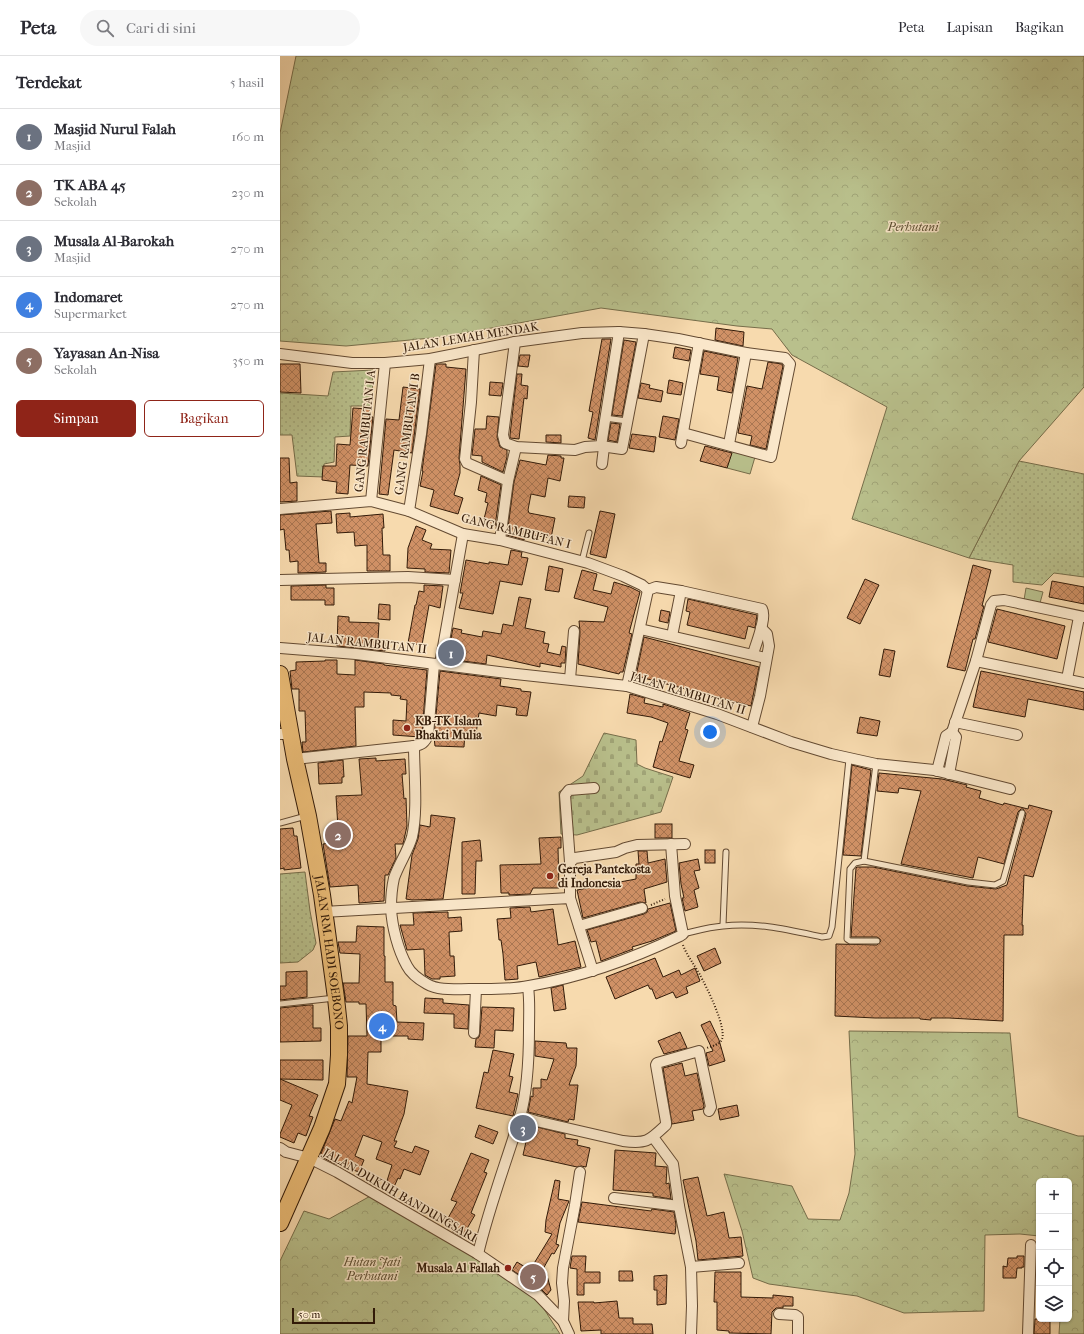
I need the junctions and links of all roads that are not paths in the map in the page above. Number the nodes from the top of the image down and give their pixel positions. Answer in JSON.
{"nodes":[{"id":1,"x":619,"y":332,"type":"junction"},
{"id":2,"x":644,"y":334,"type":"junction"},
{"id":3,"x":515,"y":342,"type":"junction"},
{"id":4,"x":699,"y":343,"type":"junction"},
{"id":5,"x":474,"y":350,"type":"junction"},
{"id":6,"x":746,"y":353,"type":"junction"},
{"id":7,"x":280,"y":354,"type":"edge"},
{"id":8,"x":430,"y":359,"type":"junction"},
{"id":9,"x":385,"y":363,"type":"junction"},
{"id":10,"x":605,"y":418,"type":"junction"},
{"id":11,"x":627,"y":421,"type":"junction"},
{"id":12,"x":729,"y":444,"type":"junction"},
{"id":13,"x":602,"y":446,"type":"junction"},
{"id":14,"x":516,"y":447,"type":"junction"},
{"id":15,"x":602,"y":464,"type":"dead end"},
{"id":16,"x":508,"y":481,"type":"junction"},
{"id":17,"x":371,"y":501,"type":"junction"},
{"id":18,"x":280,"y":509,"type":"edge"},
{"id":19,"x":409,"y":511,"type":"junction"},
{"id":20,"x":589,"y":533,"type":"dead end"},
{"id":21,"x":463,"y":534,"type":"junction"},
{"id":22,"x":500,"y":540,"type":"junction"},
{"id":23,"x":582,"y":561,"type":"junction"},
{"id":24,"x":280,"y":580,"type":"edge"},
{"id":25,"x":455,"y":580,"type":"junction"},
{"id":26,"x":648,"y":590,"type":"junction"},
{"id":27,"x":681,"y":591,"type":"junction"},
{"id":28,"x":1081,"y":617,"type":"edge"},
{"id":29,"x":761,"y":628,"type":"junction"},
{"id":30,"x":640,"y":629,"type":"junction"},
{"id":31,"x":574,"y":630,"type":"dead end"},
{"id":32,"x":672,"y":636,"type":"junction"},
{"id":33,"x":280,"y":648,"type":"edge"},
{"id":34,"x":753,"y":654,"type":"junction"},
{"id":35,"x":766,"y":658,"type":"junction"},
{"id":36,"x":976,"y":661,"type":"junction"},
{"id":37,"x":437,"y":664,"type":"junction"},
{"id":38,"x":280,"y":674,"type":"edge"},
{"id":39,"x":570,"y":679,"type":"junction"},
{"id":40,"x":1067,"y":679,"type":"junction"},
{"id":41,"x":1084,"y":683,"type":"edge"},
{"id":42,"x":627,"y":686,"type":"junction"},
{"id":43,"x":752,"y":727,"type":"junction"},
{"id":44,"x":954,"y":727,"type":"junction"},
{"id":45,"x":285,"y":734,"type":"edge"},
{"id":46,"x":1017,"y":735,"type":"dead end"},
{"id":47,"x":414,"y":746,"type":"junction"},
{"id":48,"x":295,"y":759,"type":"junction"},
{"id":49,"x":849,"y":759,"type":"junction"},
{"id":50,"x":876,"y":764,"type":"junction"},
{"id":51,"x":937,"y":771,"type":"junction"},
{"id":52,"x":949,"y":774,"type":"junction"},
{"id":53,"x":594,"y":788,"type":"dead end"},
{"id":54,"x":1010,"y":789,"type":"dead end"},
{"id":55,"x":1022,"y":813,"type":"dead end"},
{"id":56,"x":308,"y":816,"type":"junction"},
{"id":57,"x":280,"y":823,"type":"edge"},
{"id":58,"x":671,"y":844,"type":"junction"},
{"id":59,"x":685,"y":844,"type":"dead end"},
{"id":60,"x":726,"y":852,"type":"dead end"},
{"id":61,"x":864,"y":861,"type":"junction"},
{"id":62,"x":570,"y":862,"type":"junction"},
{"id":63,"x":570,"y":898,"type":"junction"},
{"id":64,"x":391,"y":908,"type":"junction"},
{"id":65,"x":642,"y":908,"type":"road end"},
{"id":66,"x":324,"y":912,"type":"junction"},
{"id":67,"x":579,"y":926,"type":"junction"},
{"id":68,"x":724,"y":926,"type":"junction"},
{"id":69,"x":682,"y":935,"type":"junction"},
{"id":70,"x":877,"y":941,"type":"dead end"},
{"id":71,"x":593,"y":971,"type":"junction"},
{"id":72,"x":528,"y":986,"type":"junction"},
{"id":73,"x":476,"y":989,"type":"junction"},
{"id":74,"x":336,"y":998,"type":"junction"},
{"id":75,"x":280,"y":1004,"type":"edge"},
{"id":76,"x":474,"y":1034,"type":"dead end"},
{"id":77,"x":709,"y":1111,"type":"dead end"},
{"id":78,"x":520,"y":1116,"type":"junction"},
{"id":79,"x":653,"y":1137,"type":"junction"},
{"id":80,"x":282,"y":1151,"type":"edge"},
{"id":81,"x":309,"y":1158,"type":"junction"},
{"id":82,"x":580,"y":1172,"type":"dead end"},
{"id":83,"x":614,"y":1198,"type":"dead end"},
{"id":84,"x":679,"y":1206,"type":"junction"},
{"id":85,"x":280,"y":1223,"type":"edge"},
{"id":86,"x":1031,"y":1246,"type":"dead end"},
{"id":87,"x":478,"y":1254,"type":"junction"},
{"id":88,"x":739,"y":1263,"type":"dead end"},
{"id":89,"x":691,"y":1267,"type":"junction"},
{"id":90,"x":779,"y":1314,"type":"dead end"},
{"id":91,"x":563,"y":1321,"type":"junction"},
{"id":92,"x":569,"y":1334,"type":"edge"},
{"id":93,"x":691,"y":1334,"type":"edge"},
{"id":94,"x":798,"y":1334,"type":"edge"},
{"id":95,"x":1028,"y":1334,"type":"edge"}],
"edges":[{"from":1,"to":2,"type":"street","name":"JALAN LEMAH MENDAK"},
{"from":1,"to":3,"type":"street","name":"JALAN LEMAH MENDAK"},
{"from":1,"to":10,"type":"street"},
{"from":2,"to":4,"type":"street","name":"JALAN LEMAH MENDAK"},
{"from":2,"to":11,"type":"street"},
{"from":3,"to":5,"type":"street","name":"JALAN LEMAH MENDAK"},
{"from":3,"to":14,"type":"street"},
{"from":4,"to":6,"type":"street","name":"JALAN LEMAH MENDAK"},
{"from":4,"to":12,"type":"street"},
{"from":5,"to":8,"type":"street","name":"JALAN LEMAH MENDAK"},
{"from":5,"to":16,"type":"street"},
{"from":6,"to":12,"type":"street"},
{"from":6,"to":12,"type":"street","name":"JALAN LEMAH MENDAK"},
{"from":7,"to":9,"type":"street","name":"JALAN LEMAH MENDAK"},
{"from":8,"to":9,"type":"street","name":"JALAN LEMAH MENDAK"},
{"from":8,"to":19,"type":"street","name":"GANG RAMBUTAN I B"},
{"from":9,"to":17,"type":"street","name":"GANG RAMBUTAN I A"},
{"from":10,"to":11,"type":"lane"},
{"from":10,"to":13,"type":"street"},
{"from":11,"to":13,"type":"street"},
{"from":13,"to":14,"type":"street"},
{"from":13,"to":15,"type":"street"},
{"from":14,"to":16,"type":"street"},
{"from":16,"to":22,"type":"street"},
{"from":17,"to":18,"type":"street","name":"GANG RAMBUTAN I"},
{"from":17,"to":19,"type":"street","name":"GANG RAMBUTAN I"},
{"from":19,"to":21,"type":"street","name":"GANG RAMBUTAN I"},
{"from":20,"to":23,"type":"lane"},
{"from":21,"to":22,"type":"street","name":"GANG RAMBUTAN I"},
{"from":21,"to":25,"type":"street"},
{"from":22,"to":23,"type":"street","name":"GANG RAMBUTAN I"},
{"from":23,"to":26,"type":"street","name":"GANG RAMBUTAN I"},
{"from":24,"to":25,"type":"street"},
{"from":25,"to":37,"type":"street"},
{"from":26,"to":27,"type":"street"},
{"from":26,"to":30,"type":"street"},
{"from":27,"to":29,"type":"street"},
{"from":27,"to":32,"type":"street"},
{"from":28,"to":36,"type":"street"},
{"from":28,"to":40,"type":"street"},
{"from":29,"to":34,"type":"street"},
{"from":29,"to":35,"type":"street"},
{"from":30,"to":32,"type":"street"},
{"from":30,"to":42,"type":"street"},
{"from":31,"to":39,"type":"street"},
{"from":32,"to":34,"type":"street"},
{"from":33,"to":37,"type":"street","name":"JALAN RAMBUTAN II"},
{"from":34,"to":35,"type":"street"},
{"from":35,"to":43,"type":"street"},
{"from":36,"to":40,"type":"street"},
{"from":36,"to":44,"type":"street"},
{"from":37,"to":39,"type":"street","name":"JALAN RAMBUTAN II"},
{"from":37,"to":47,"type":"street"},
{"from":38,"to":45,"type":"main road","name":"JALAN RM. HADI SOEBONO"},
{"from":39,"to":42,"type":"street","name":"JALAN RAMBUTAN II"},
{"from":40,"to":41,"type":"street"},
{"from":42,"to":43,"type":"street","name":"JALAN RAMBUTAN II"},
{"from":43,"to":49,"type":"street","name":"JALAN RAMBUTAN II"},
{"from":44,"to":46,"type":"street"},
{"from":44,"to":51,"type":"street"},
{"from":44,"to":52,"type":"street"},
{"from":45,"to":48,"type":"main road","name":"JALAN RM. HADI SOEBONO"},
{"from":47,"to":48,"type":"street"},
{"from":47,"to":64,"type":"street"},
{"from":48,"to":56,"type":"main road","name":"JALAN RM. HADI SOEBONO"},
{"from":49,"to":50,"type":"street","name":"JALAN RAMBUTAN II"},
{"from":49,"to":68,"type":"lane"},
{"from":50,"to":51,"type":"street","name":"JALAN RAMBUTAN II"},
{"from":50,"to":61,"type":"lane"},
{"from":51,"to":52,"type":"street","name":"JALAN RAMBUTAN II"},
{"from":52,"to":54,"type":"street","name":"JALAN RAMBUTAN II"},
{"from":53,"to":62,"type":"street"},
{"from":55,"to":61,"type":"lane"},
{"from":56,"to":57,"type":"lane"},
{"from":56,"to":66,"type":"main road","name":"JALAN RM. HADI SOEBONO"},
{"from":58,"to":59,"type":"street"},
{"from":58,"to":62,"type":"street"},
{"from":58,"to":69,"type":"street"},
{"from":60,"to":68,"type":"lane"},
{"from":61,"to":70,"type":"lane"},
{"from":62,"to":63,"type":"street"},
{"from":63,"to":64,"type":"street"},
{"from":63,"to":67,"type":"street"},
{"from":64,"to":66,"type":"street"},
{"from":64,"to":73,"type":"street"},
{"from":65,"to":67,"type":"street"},
{"from":66,"to":74,"type":"main road","name":"JALAN RM. HADI SOEBONO"},
{"from":67,"to":71,"type":"street"},
{"from":68,"to":69,"type":"lane"},
{"from":69,"to":71,"type":"street"},
{"from":71,"to":72,"type":"street"},
{"from":72,"to":73,"type":"street"},
{"from":72,"to":78,"type":"street","name":"JALAN DUKUH BANDUNGSARI"},
{"from":73,"to":76,"type":"street"},
{"from":74,"to":75,"type":"lane"},
{"from":74,"to":81,"type":"main road","name":"JALAN RM. HADI SOEBONO"},
{"from":77,"to":79,"type":"street"},
{"from":78,"to":79,"type":"street"},
{"from":78,"to":87,"type":"street","name":"JALAN DUKUH BANDUNGSARI"},
{"from":79,"to":84,"type":"street"},
{"from":80,"to":81,"type":"street","name":"JALAN DUKUH BANDUNGSARI"},
{"from":81,"to":85,"type":"main road","name":"JALAN RM. HADI SOEBONO"},
{"from":81,"to":87,"type":"street","name":"JALAN DUKUH BANDUNGSARI"},
{"from":82,"to":91,"type":"street"},
{"from":83,"to":84,"type":"street"},
{"from":84,"to":89,"type":"street"},
{"from":86,"to":95,"type":"street"},
{"from":87,"to":91,"type":"street","name":"JALAN DUKUH BANDUNGSARI"},
{"from":88,"to":89,"type":"street"},
{"from":89,"to":93,"type":"street"},
{"from":90,"to":94,"type":"street"},
{"from":91,"to":92,"type":"street","name":"JALAN DUKUH BANDUNGSARI"}]}
